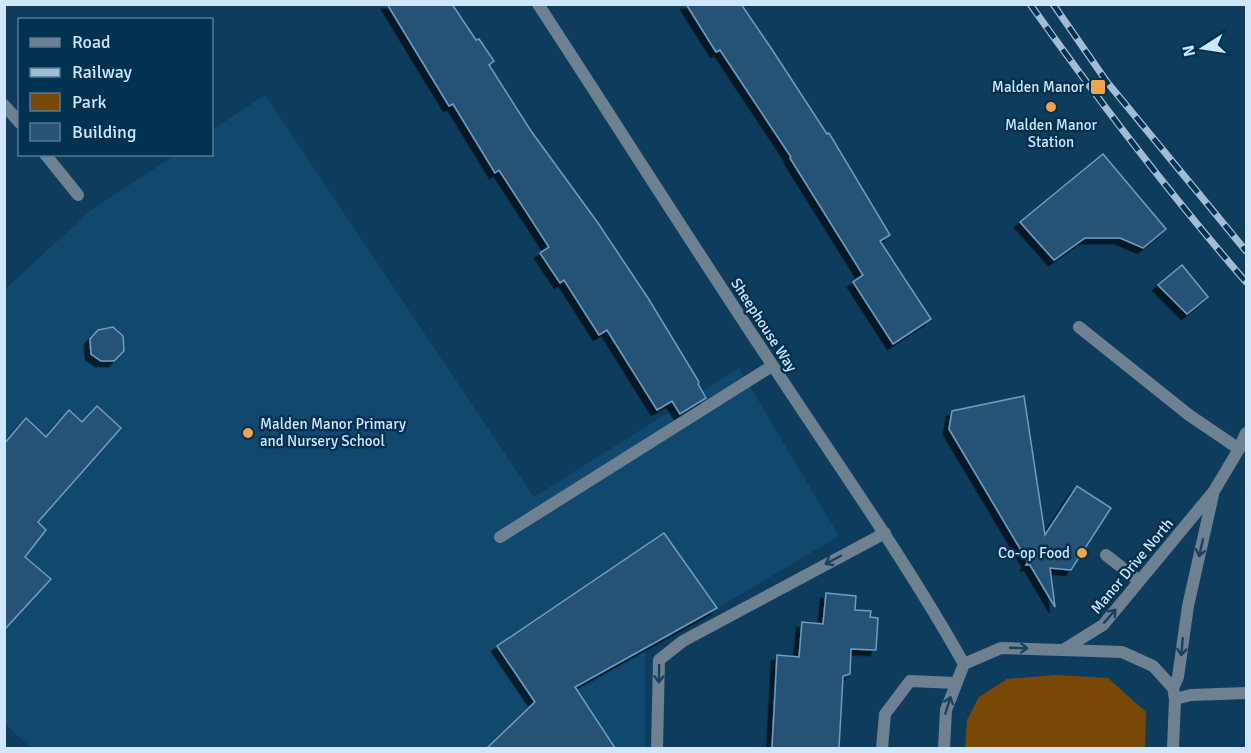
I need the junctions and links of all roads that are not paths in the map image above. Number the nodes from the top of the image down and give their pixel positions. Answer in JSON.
{"nodes":[{"id":1,"x":538,"y":4,"type":"edge"},
{"id":2,"x":4,"y":105,"type":"edge"},
{"id":3,"x":18,"y":121,"type":"edge"},
{"id":4,"x":47,"y":156,"type":"edge"},
{"id":5,"x":78,"y":195,"type":"dead end"},
{"id":6,"x":1079,"y":327,"type":"dead end"},
{"id":7,"x":772,"y":366,"type":"junction"},
{"id":8,"x":1246,"y":433,"type":"edge"},
{"id":9,"x":1239,"y":449,"type":"junction"},
{"id":10,"x":1214,"y":491,"type":"junction"},
{"id":11,"x":885,"y":533,"type":"junction"},
{"id":12,"x":500,"y":537,"type":"dead end"},
{"id":13,"x":1106,"y":555,"type":"dead end"},
{"id":14,"x":1139,"y":581,"type":"junction"},
{"id":15,"x":1063,"y":650,"type":"junction"},
{"id":16,"x":964,"y":664,"type":"junction"},
{"id":17,"x":956,"y":683,"type":"junction"},
{"id":18,"x":1246,"y":693,"type":"edge"},
{"id":19,"x":1174,"y":694,"type":"junction"},
{"id":20,"x":657,"y":748,"type":"edge"},
{"id":21,"x":882,"y":748,"type":"edge"},
{"id":22,"x":944,"y":748,"type":"edge"},
{"id":23,"x":1173,"y":748,"type":"edge"}],
"edges":[{"from":1,"to":7,"type":"street","name":"Sheephouse Way"},
{"from":2,"to":3,"type":"street"},
{"from":4,"to":5,"type":"street"},
{"from":6,"to":9,"type":"street"},
{"from":7,"to":11,"type":"street","name":"Sheephouse Way"},
{"from":7,"to":12,"type":"street"},
{"from":8,"to":9,"type":"street","name":"Manor Drive North"},
{"from":9,"to":10,"type":"street","name":"Manor Drive North"},
{"from":10,"to":14,"type":"street","name":"Manor Drive North"},
{"from":10,"to":19,"type":"street","name":"Manor Drive North","one_way":true},
{"from":11,"to":16,"type":"street","name":"Sheephouse Way"},
{"from":11,"to":20,"type":"street","one_way":true},
{"from":13,"to":14,"type":"street"},
{"from":15,"to":14,"type":"street","name":"Manor Drive North","one_way":true},
{"from":16,"to":15,"type":"street","one_way":true},
{"from":15,"to":19,"type":"street"},
{"from":16,"to":17,"type":"street"},
{"from":17,"to":21,"type":"street"},
{"from":22,"to":17,"type":"street","one_way":true},
{"from":18,"to":19,"type":"street"},
{"from":19,"to":23,"type":"street","name":"Manor Drive North"}]}
